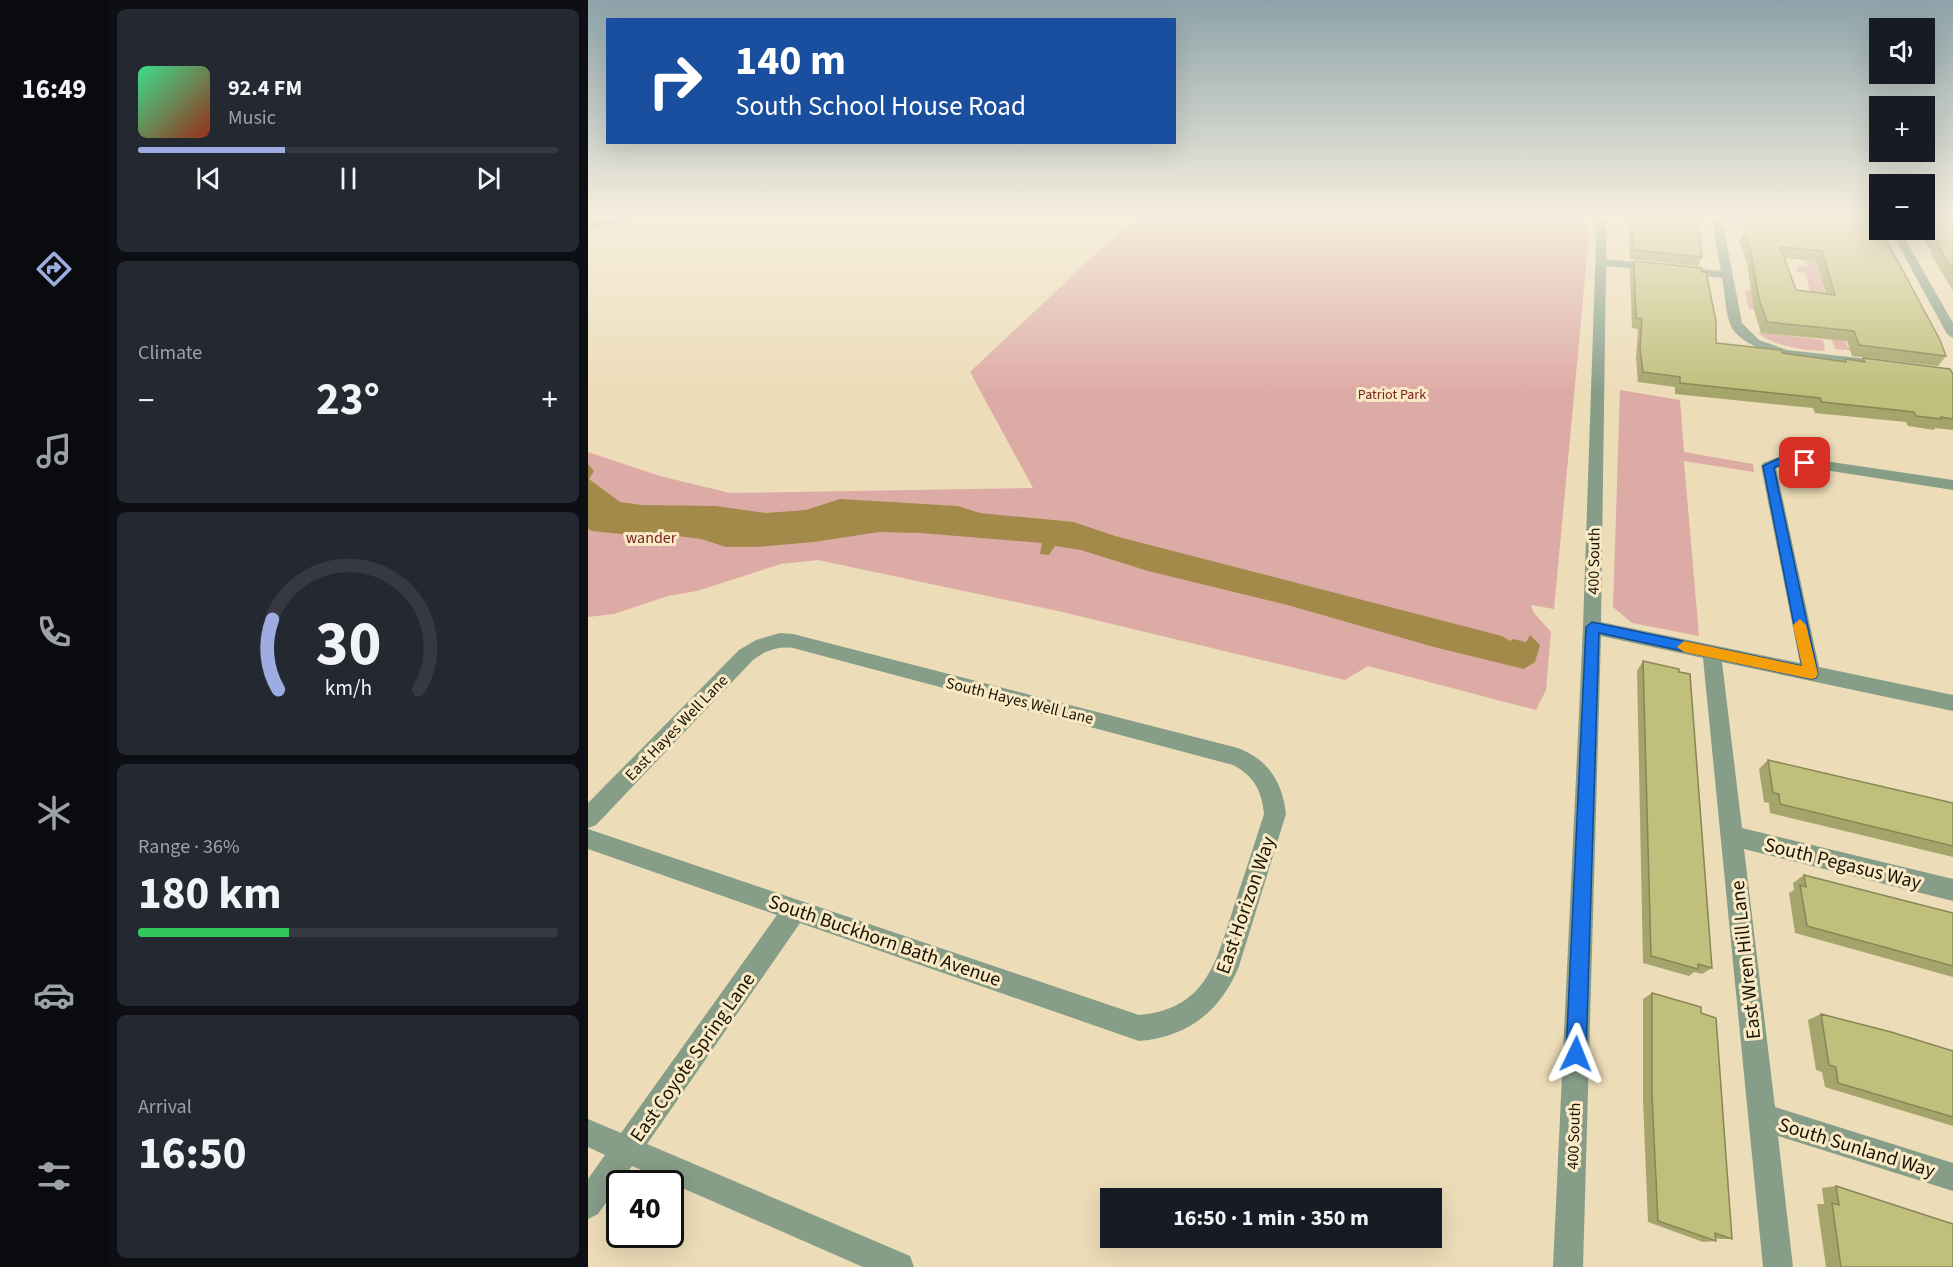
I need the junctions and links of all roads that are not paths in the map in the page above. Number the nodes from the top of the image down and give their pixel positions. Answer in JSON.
{"nodes":[{"id":1,"x":1601,"y":273,"type":"edge"},
{"id":2,"x":1714,"y":273,"type":"edge"},
{"id":3,"x":1919,"y":273,"type":"edge"},
{"id":4,"x":1728,"y":275,"type":"joint"},
{"id":5,"x":1953,"y":334,"type":"edge"},
{"id":6,"x":1883,"y":366,"type":"edge"},
{"id":7,"x":1953,"y":485,"type":"edge"},
{"id":8,"x":1592,"y":627,"type":"junction"},
{"id":9,"x":768,"y":642,"type":"joint"},
{"id":10,"x":1712,"y":653,"type":"junction"},
{"id":11,"x":1811,"y":674,"type":"junction"},
{"id":12,"x":1953,"y":703,"type":"edge"},
{"id":13,"x":1266,"y":778,"type":"joint"},
{"id":14,"x":588,"y":818,"type":"edge"},
{"id":15,"x":1732,"y":836,"type":"junction"},
{"id":16,"x":588,"y":839,"type":"edge"},
{"id":17,"x":1953,"y":890,"type":"edge"},
{"id":18,"x":795,"y":910,"type":"junction"},
{"id":19,"x":1182,"y":1019,"type":"joint"},
{"id":20,"x":1762,"y":1117,"type":"junction"},
{"id":21,"x":588,"y":1133,"type":"edge"},
{"id":22,"x":626,"y":1150,"type":"junction"},
{"id":23,"x":1953,"y":1176,"type":"edge"},
{"id":24,"x":588,"y":1204,"type":"edge"},
{"id":25,"x":899,"y":1267,"type":"edge"},
{"id":26,"x":1568,"y":1267,"type":"edge"},
{"id":27,"x":1778,"y":1267,"type":"edge"}],
"edges":[{"from":1,"to":8,"type":"street","name":"400 South"},
{"from":2,"to":4,"type":"street"},
{"from":3,"to":5,"type":"street"},
{"from":4,"to":6,"type":"street"},
{"from":7,"to":11,"type":"street"},
{"from":8,"to":10,"type":"street"},
{"from":8,"to":26,"type":"street","name":"400 South"},
{"from":9,"to":13,"type":"street","name":"South Hayes Well Lane"},
{"from":9,"to":14,"type":"street","name":"East Hayes Well Lane"},
{"from":10,"to":11,"type":"street"},
{"from":10,"to":15,"type":"street","name":"East Wren Hill Lane"},
{"from":11,"to":12,"type":"street"},
{"from":13,"to":19,"type":"street","name":"East Horizon Way"},
{"from":15,"to":17,"type":"street","name":"South Pegasus Way"},
{"from":15,"to":20,"type":"street","name":"East Wren Hill Lane"},
{"from":16,"to":18,"type":"street","name":"South Buckhorn Bath Avenue"},
{"from":18,"to":19,"type":"street","name":"South Buckhorn Bath Avenue"},
{"from":18,"to":22,"type":"street","name":"East Coyote Spring Lane"},
{"from":20,"to":23,"type":"street","name":"South Sunland Way"},
{"from":20,"to":27,"type":"street","name":"East Wren Hill Lane"},
{"from":21,"to":22,"type":"street"},
{"from":22,"to":24,"type":"street","name":"East Coyote Spring Lane"},
{"from":22,"to":25,"type":"street"}]}
